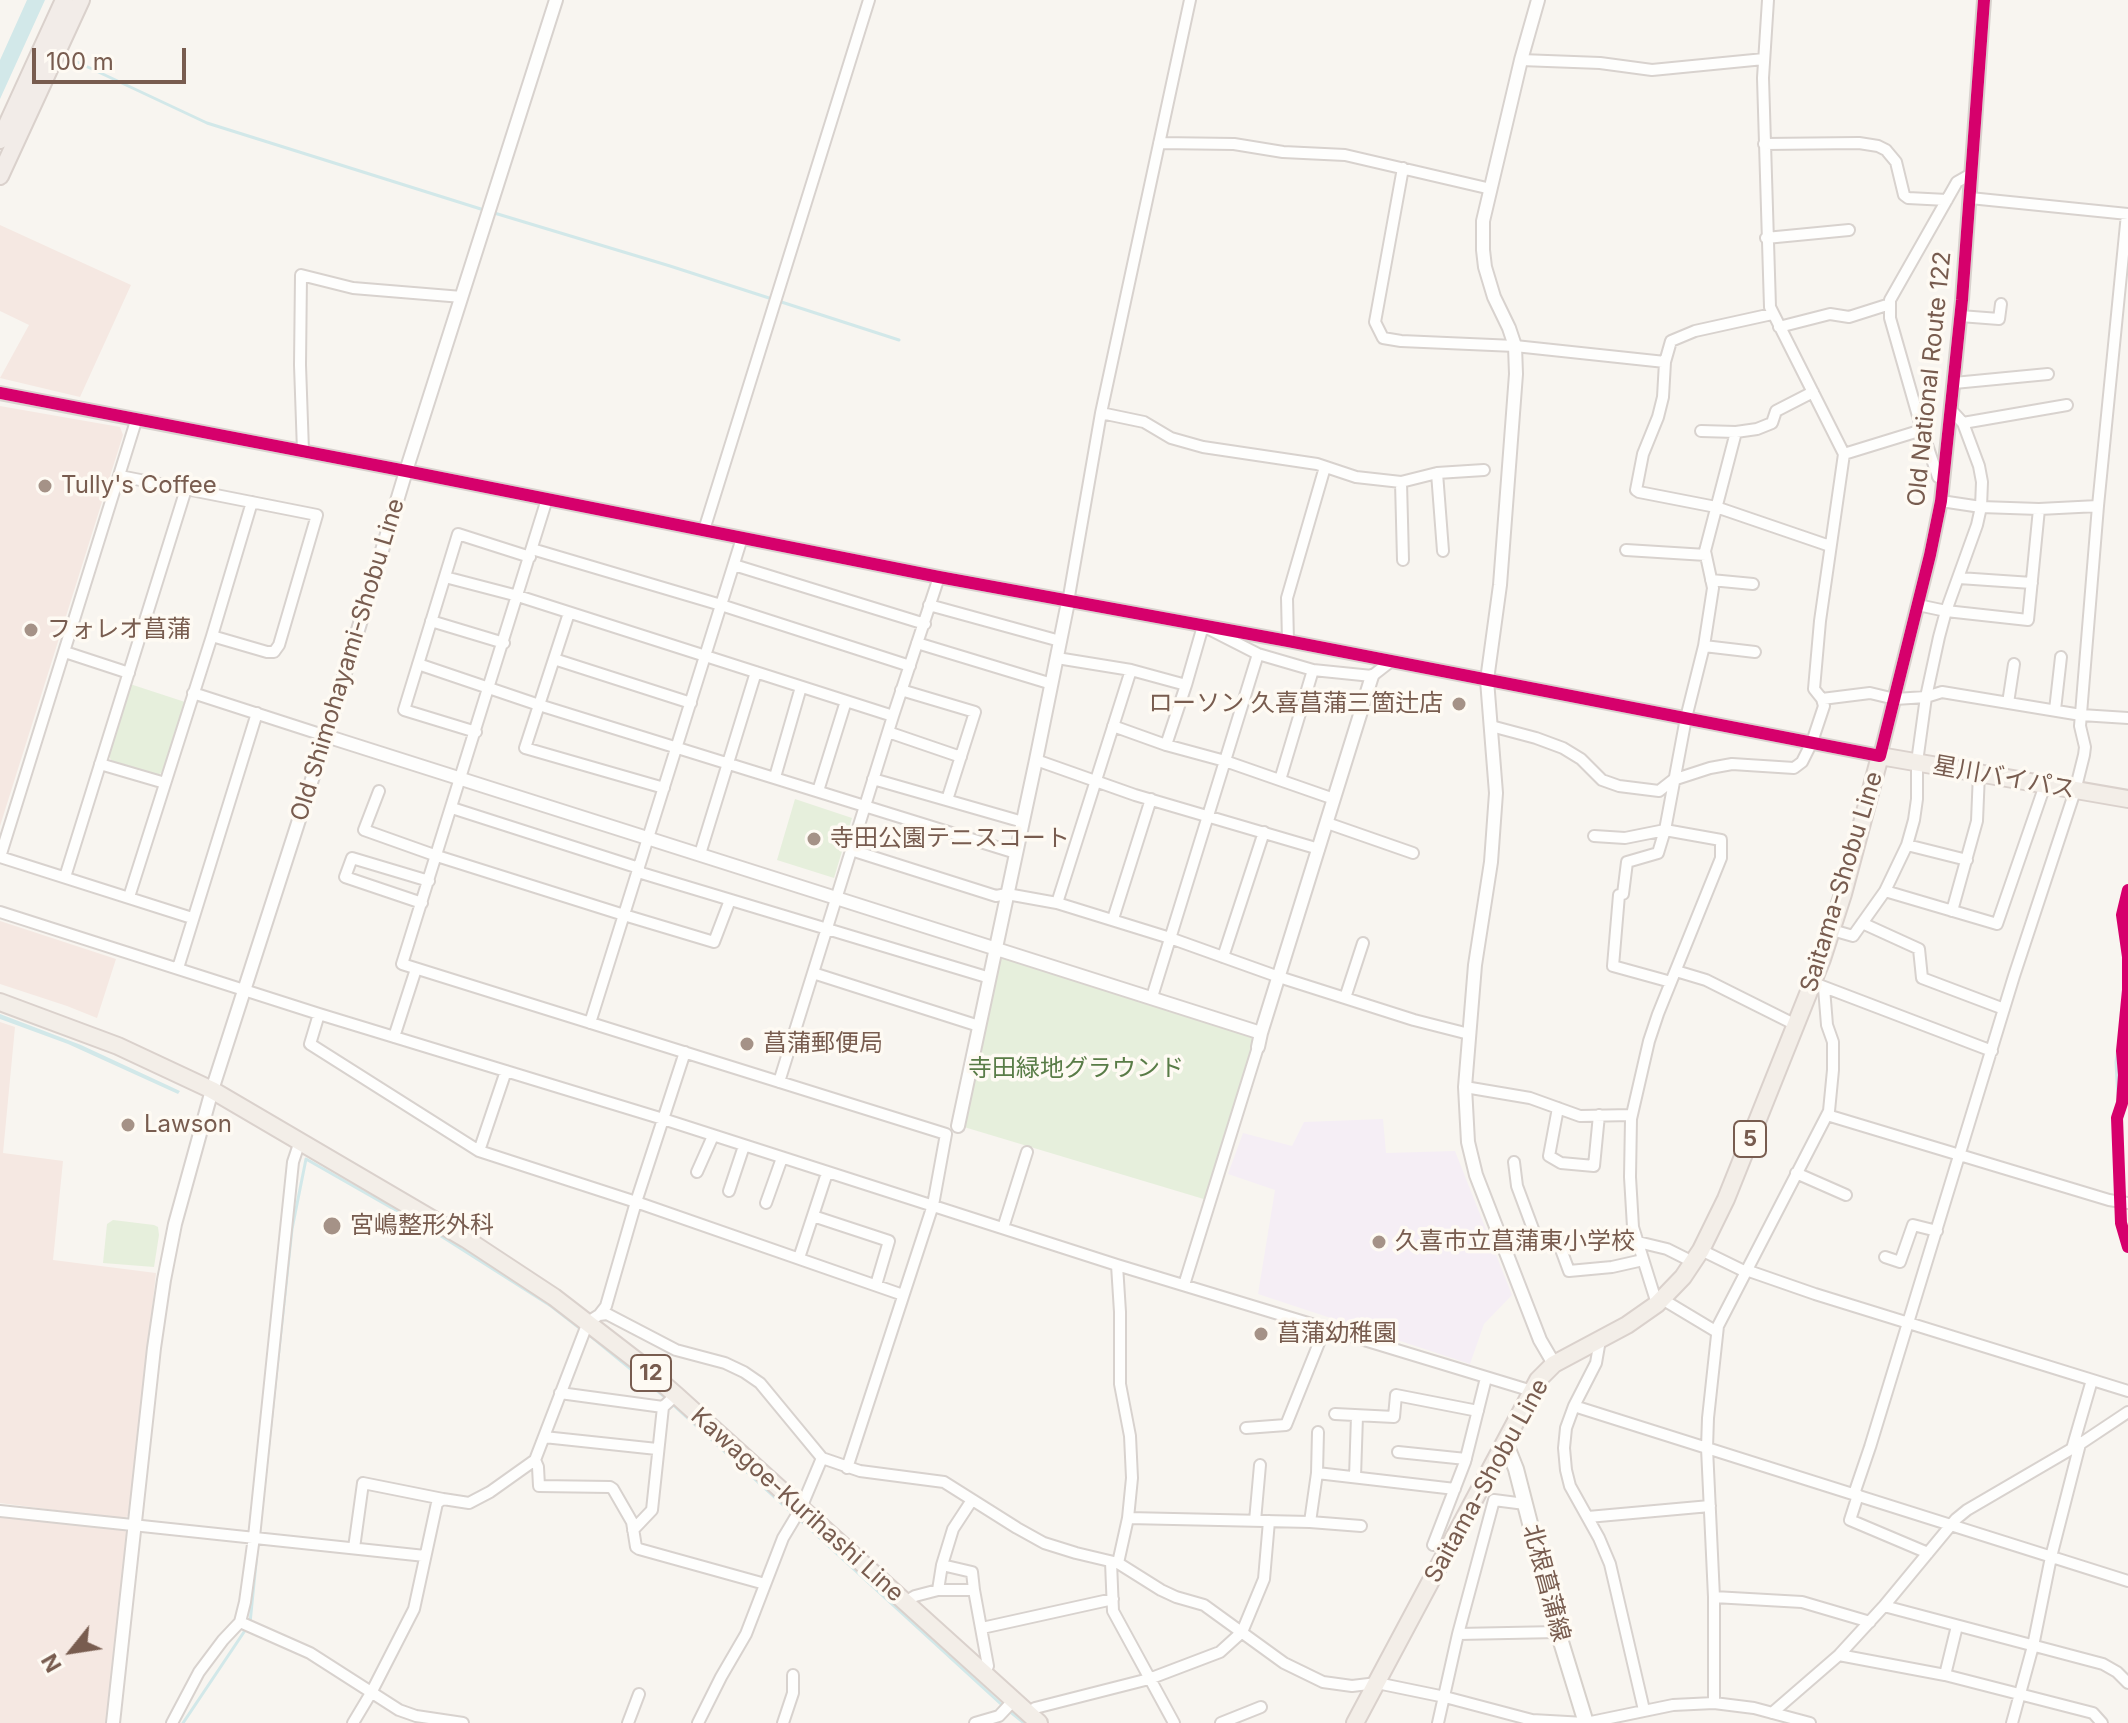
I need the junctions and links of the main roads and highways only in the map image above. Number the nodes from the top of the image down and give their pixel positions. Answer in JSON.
{"nodes":[{"id":1,"x":64,"y":0,"type":"edge"},
{"id":2,"x":81,"y":0,"type":"edge"},
{"id":3,"x":0,"y":140,"type":"edge"},
{"id":4,"x":0,"y":176,"type":"edge"},
{"id":5,"x":1880,"y":756,"type":"joint"},
{"id":6,"x":2128,"y":799,"type":"edge"},
{"id":7,"x":0,"y":1002,"type":"edge"},
{"id":8,"x":1506,"y":1444,"type":"junction"},
{"id":9,"x":1033,"y":1718,"type":"edge"},
{"id":10,"x":1355,"y":1723,"type":"edge"},
{"id":11,"x":1586,"y":1723,"type":"edge"}],
"edges":[{"from":1,"to":3,"type":"highway"},
{"from":2,"to":4,"type":"highway"},
{"from":5,"to":6,"type":"main road","name":"星川バイパス"},
{"from":5,"to":8,"type":"main road","name":"Saitama-Shobu Line","number":"5"},
{"from":7,"to":9,"type":"main road","name":"Kawagoe-Kurihashi Line","number":"12"},
{"from":8,"to":10,"type":"main road","name":"Saitama-Shobu Line","number":"5"},
{"from":8,"to":11,"type":"main road","name":"北根菖蒲線"}]}
